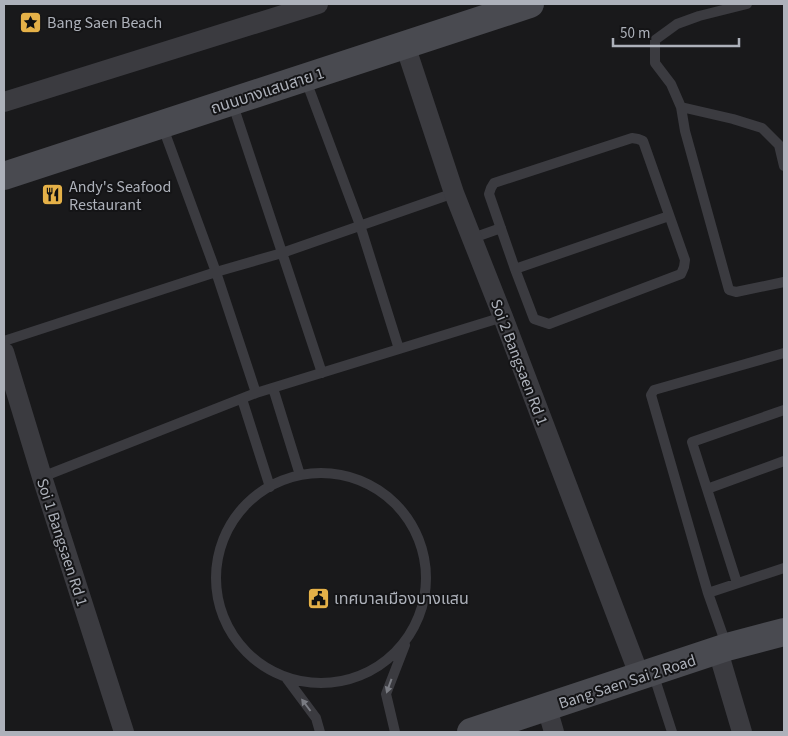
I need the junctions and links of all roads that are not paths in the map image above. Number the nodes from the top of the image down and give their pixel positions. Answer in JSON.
{"nodes":[{"id":1,"x":318,"y":4,"type":"edge"},
{"id":2,"x":530,"y":4,"type":"edge"},
{"id":3,"x":747,"y":4,"type":"edge"},
{"id":4,"x":404,"y":45,"type":"junction"},
{"id":5,"x":304,"y":78,"type":"junction"},
{"id":6,"x":232,"y":101,"type":"junction"},
{"id":7,"x":4,"y":102,"type":"edge"},
{"id":8,"x":681,"y":107,"type":"junction"},
{"id":9,"x":162,"y":124,"type":"junction"},
{"id":10,"x":784,"y":166,"type":"edge"},
{"id":11,"x":4,"y":176,"type":"edge"},
{"id":12,"x":454,"y":193,"type":"junction"},
{"id":13,"x":669,"y":216,"type":"junction"},
{"id":14,"x":360,"y":225,"type":"junction"},
{"id":15,"x":501,"y":228,"type":"junction"},
{"id":16,"x":473,"y":238,"type":"junction"},
{"id":17,"x":282,"y":253,"type":"junction"},
{"id":18,"x":515,"y":269,"type":"junction"},
{"id":19,"x":216,"y":272,"type":"junction"},
{"id":20,"x":784,"y":282,"type":"edge"},
{"id":21,"x":503,"y":316,"type":"junction"},
{"id":22,"x":4,"y":341,"type":"edge"},
{"id":23,"x":399,"y":349,"type":"junction"},
{"id":24,"x":4,"y":352,"type":"edge"},
{"id":25,"x":784,"y":352,"type":"edge"},
{"id":26,"x":322,"y":373,"type":"junction"},
{"id":27,"x":273,"y":388,"type":"junction"},
{"id":28,"x":256,"y":393,"type":"junction"},
{"id":29,"x":242,"y":399,"type":"junction"},
{"id":30,"x":784,"y":410,"type":"edge"},
{"id":31,"x":784,"y":462,"type":"edge"},
{"id":32,"x":300,"y":474,"type":"junction"},
{"id":33,"x":42,"y":477,"type":"junction"},
{"id":34,"x":270,"y":487,"type":"junction"},
{"id":35,"x":707,"y":489,"type":"junction"},
{"id":36,"x":784,"y":568,"type":"edge"},
{"id":37,"x":737,"y":583,"type":"junction"},
{"id":38,"x":708,"y":593,"type":"junction"},
{"id":39,"x":784,"y":632,"type":"edge"},
{"id":40,"x":406,"y":642,"type":"junction"},
{"id":41,"x":722,"y":649,"type":"junction"},
{"id":42,"x":646,"y":674,"type":"junction"},
{"id":43,"x":287,"y":679,"type":"junction"},
{"id":44,"x":550,"y":720,"type":"edge"},
{"id":45,"x":124,"y":732,"type":"edge"},
{"id":46,"x":320,"y":732,"type":"edge"},
{"id":47,"x":395,"y":732,"type":"edge"},
{"id":48,"x":471,"y":732,"type":"edge"},
{"id":49,"x":672,"y":732,"type":"edge"},
{"id":50,"x":742,"y":732,"type":"edge"}],
"edges":[{"from":1,"to":7,"type":"street"},
{"from":2,"to":4,"type":"street","name":"ถนนบางแสนสาย 1"},
{"from":3,"to":8,"type":"lane"},
{"from":4,"to":5,"type":"street","name":"ถนนบางแสนสาย 1"},
{"from":4,"to":12,"type":"street","name":"Soi 2 Bangsaen Rd 1"},
{"from":5,"to":6,"type":"street","name":"ถนนบางแสนสาย 1"},
{"from":5,"to":14,"type":"lane"},
{"from":6,"to":9,"type":"street","name":"ถนนบางแสนสาย 1"},
{"from":6,"to":17,"type":"lane"},
{"from":8,"to":10,"type":"lane"},
{"from":8,"to":20,"type":"lane"},
{"from":9,"to":11,"type":"street","name":"ถนนบางแสนสาย 1"},
{"from":9,"to":19,"type":"lane"},
{"from":12,"to":14,"type":"lane"},
{"from":12,"to":16,"type":"street","name":"Soi 2 Bangsaen Rd 1"},
{"from":13,"to":15,"type":"lane"},
{"from":13,"to":18,"type":"lane"},
{"from":13,"to":18,"type":"lane"},
{"from":14,"to":17,"type":"lane"},
{"from":14,"to":23,"type":"lane"},
{"from":15,"to":16,"type":"lane"},
{"from":15,"to":18,"type":"lane"},
{"from":16,"to":21,"type":"street","name":"Soi 2 Bangsaen Rd 1"},
{"from":17,"to":19,"type":"lane"},
{"from":17,"to":26,"type":"lane"},
{"from":19,"to":22,"type":"lane"},
{"from":19,"to":28,"type":"lane"},
{"from":21,"to":23,"type":"lane"},
{"from":21,"to":42,"type":"street","name":"Soi 2 Bangsaen Rd 1"},
{"from":23,"to":26,"type":"lane"},
{"from":24,"to":33,"type":"street","name":"Soi 1 Bangsaen Rd 1"},
{"from":25,"to":38,"type":"lane"},
{"from":26,"to":27,"type":"lane"},
{"from":27,"to":28,"type":"lane"},
{"from":27,"to":32,"type":"lane"},
{"from":28,"to":29,"type":"lane"},
{"from":29,"to":33,"type":"lane"},
{"from":29,"to":34,"type":"lane"},
{"from":30,"to":35,"type":"lane"},
{"from":31,"to":35,"type":"lane"},
{"from":32,"to":34,"type":"lane"},
{"from":32,"to":40,"type":"lane"},
{"from":33,"to":45,"type":"street","name":"Soi 1 Bangsaen Rd 1"},
{"from":34,"to":43,"type":"lane"},
{"from":35,"to":37,"type":"lane"},
{"from":36,"to":37,"type":"lane"},
{"from":37,"to":38,"type":"lane"},
{"from":38,"to":41,"type":"lane"},
{"from":39,"to":41,"type":"street","name":"Bang Saen Sai 2 Road"},
{"from":40,"to":43,"type":"lane"},
{"from":40,"to":47,"type":"lane","one_way":true},
{"from":41,"to":42,"type":"street","name":"Bang Saen Sai 2 Road"},
{"from":41,"to":50,"type":"street"},
{"from":42,"to":44,"type":"street","name":"Bang Saen Sai 2 Road"},
{"from":42,"to":49,"type":"lane"},
{"from":46,"to":43,"type":"lane","one_way":true},
{"from":44,"to":48,"type":"street","name":"Bang Saen Sai 2 Road"}]}
